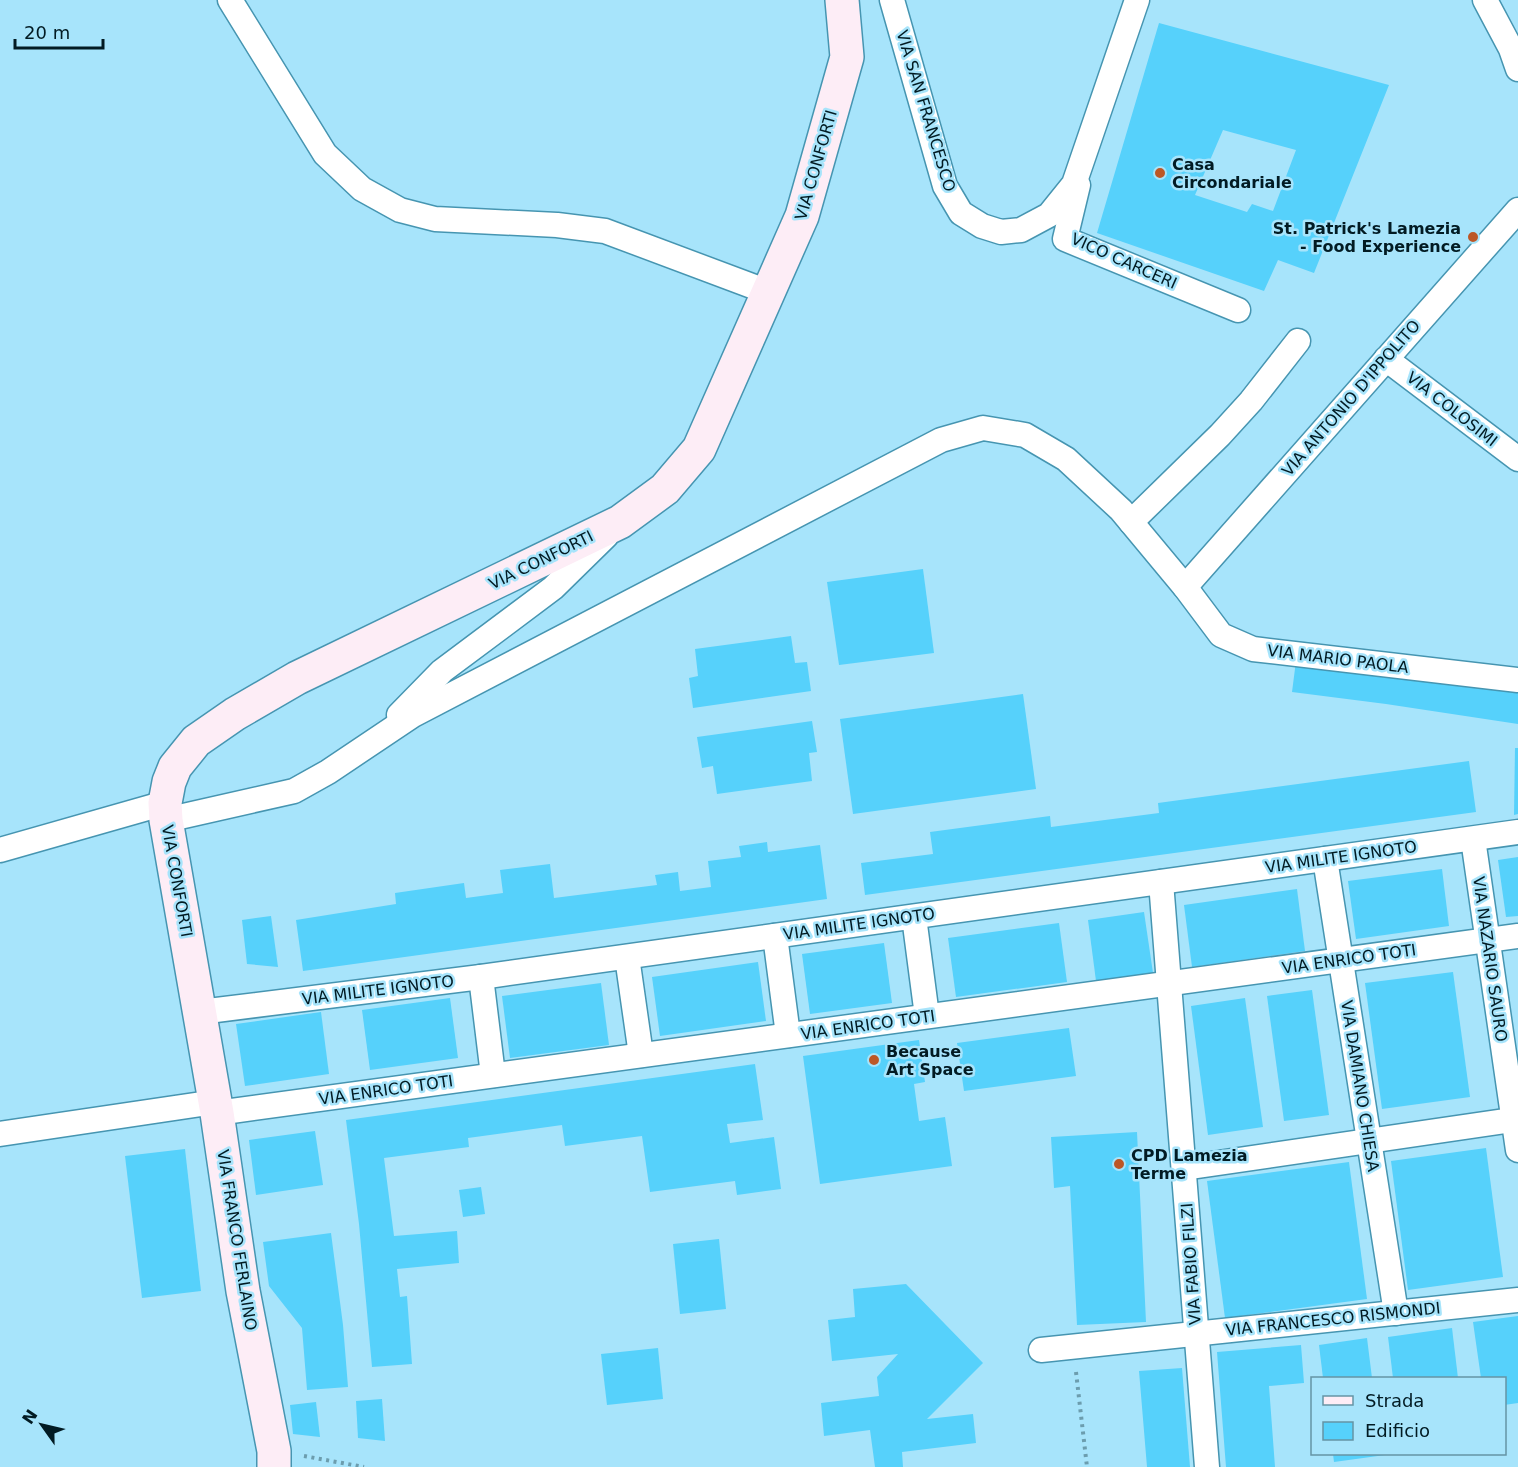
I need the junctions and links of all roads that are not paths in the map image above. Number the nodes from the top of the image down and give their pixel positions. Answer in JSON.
{"nodes":[{"id":1,"x":230,"y":0,"type":"edge"},
{"id":2,"x":842,"y":0,"type":"edge"},
{"id":3,"x":892,"y":0,"type":"edge"},
{"id":4,"x":1137,"y":0,"type":"edge"},
{"id":5,"x":1485,"y":0,"type":"edge"},
{"id":6,"x":1518,"y":69,"type":"edge"},
{"id":7,"x":1089,"y":142,"type":"junction"},
{"id":8,"x":1518,"y":210,"type":"edge"},
{"id":9,"x":768,"y":292,"type":"junction"},
{"id":10,"x":1238,"y":310,"type":"dead end"},
{"id":11,"x":1298,"y":341,"type":"dead end"},
{"id":12,"x":1386,"y":359,"type":"junction"},
{"id":13,"x":1518,"y":459,"type":"edge"},
{"id":14,"x":620,"y":522,"type":"junction"},
{"id":15,"x":1131,"y":522,"type":"junction"},
{"id":16,"x":1185,"y":587,"type":"junction"},
{"id":17,"x":1518,"y":680,"type":"edge"},
{"id":18,"x":372,"y":742,"type":"junction"},
{"id":19,"x":165,"y":811,"type":"junction"},
{"id":20,"x":1518,"y":832,"type":"edge"},
{"id":21,"x":1473,"y":839,"type":"junction"},
{"id":22,"x":0,"y":850,"type":"edge"},
{"id":23,"x":1325,"y":859,"type":"junction"},
{"id":24,"x":1161,"y":882,"type":"junction"},
{"id":25,"x":914,"y":917,"type":"junction"},
{"id":26,"x":775,"y":936,"type":"junction"},
{"id":27,"x":1518,"y":936,"type":"edge"},
{"id":28,"x":1488,"y":940,"type":"junction"},
{"id":29,"x":627,"y":957,"type":"junction"},
{"id":30,"x":1340,"y":960,"type":"junction"},
{"id":31,"x":481,"y":977,"type":"junction"},
{"id":32,"x":1170,"y":983,"type":"junction"},
{"id":33,"x":200,"y":1012,"type":"junction"},
{"id":34,"x":927,"y":1016,"type":"junction"},
{"id":35,"x":788,"y":1035,"type":"junction"},
{"id":36,"x":640,"y":1056,"type":"junction"},
{"id":37,"x":493,"y":1076,"type":"junction"},
{"id":38,"x":216,"y":1107,"type":"junction"},
{"id":39,"x":1516,"y":1119,"type":"edge"},
{"id":40,"x":0,"y":1134,"type":"edge"},
{"id":41,"x":1369,"y":1141,"type":"junction"},
{"id":42,"x":1518,"y":1150,"type":"edge"},
{"id":43,"x":1184,"y":1168,"type":"junction"},
{"id":44,"x":1518,"y":1300,"type":"edge"},
{"id":45,"x":1396,"y":1313,"type":"junction"},
{"id":46,"x":1197,"y":1333,"type":"junction"},
{"id":47,"x":1041,"y":1350,"type":"dead end"},
{"id":48,"x":274,"y":1459,"type":"edge"},
{"id":49,"x":1207,"y":1467,"type":"edge"}],
"edges":[{"from":1,"to":9,"type":"street"},
{"from":2,"to":9,"type":"main road","name":"VIA CONFORTI"},
{"from":3,"to":7,"type":"street","name":"VIA SAN FRANCESCO"},
{"from":4,"to":7,"type":"street","name":"VIA SAN FRANCESCO"},
{"from":5,"to":6,"type":"street"},
{"from":7,"to":10,"type":"street","name":"VICO CARCERI"},
{"from":8,"to":12,"type":"street","name":"VIA ANTONIO D'IPPOLITO"},
{"from":9,"to":14,"type":"main road","name":"VIA CONFORTI"},
{"from":11,"to":15,"type":"street"},
{"from":12,"to":13,"type":"street","name":"VIA COLOSIMI"},
{"from":12,"to":16,"type":"street","name":"VIA ANTONIO D'IPPOLITO"},
{"from":14,"to":18,"type":"street"},
{"from":14,"to":19,"type":"main road","name":"VIA CONFORTI"},
{"from":15,"to":16,"type":"street","name":"VIA MARIO PAOLA"},
{"from":15,"to":18,"type":"street","name":"VIA MARIO PAOLA"},
{"from":16,"to":17,"type":"street","name":"VIA MARIO PAOLA"},
{"from":18,"to":19,"type":"street"},
{"from":19,"to":22,"type":"street"},
{"from":19,"to":33,"type":"main road","name":"VIA CONFORTI"},
{"from":20,"to":21,"type":"street","name":"VIA MILITE IGNOTO"},
{"from":21,"to":23,"type":"street","name":"VIA MILITE IGNOTO"},
{"from":21,"to":28,"type":"street","name":"VIA NAZARIO SAURO"},
{"from":23,"to":24,"type":"street","name":"VIA MILITE IGNOTO"},
{"from":23,"to":30,"type":"street","name":"VIA DAMIANO CHIESA"},
{"from":24,"to":25,"type":"street","name":"VIA MILITE IGNOTO"},
{"from":24,"to":32,"type":"street","name":"VIA FABIO FILZI"},
{"from":25,"to":26,"type":"street","name":"VIA MILITE IGNOTO"},
{"from":25,"to":34,"type":"street"},
{"from":26,"to":29,"type":"street","name":"VIA MILITE IGNOTO"},
{"from":26,"to":35,"type":"street"},
{"from":27,"to":28,"type":"street","name":"VIA ENRICO TOTI"},
{"from":28,"to":30,"type":"street","name":"VIA ENRICO TOTI"},
{"from":28,"to":39,"type":"street","name":"VIA NAZARIO SAURO"},
{"from":29,"to":31,"type":"street","name":"VIA MILITE IGNOTO"},
{"from":29,"to":36,"type":"street"},
{"from":30,"to":32,"type":"street","name":"VIA ENRICO TOTI"},
{"from":30,"to":41,"type":"street","name":"VIA DAMIANO CHIESA"},
{"from":31,"to":33,"type":"street","name":"VIA MILITE IGNOTO"},
{"from":31,"to":37,"type":"street"},
{"from":32,"to":34,"type":"street","name":"VIA ENRICO TOTI"},
{"from":32,"to":43,"type":"street","name":"VIA FABIO FILZI"},
{"from":33,"to":38,"type":"main road","name":"VIA FRANCO FERLAINO"},
{"from":34,"to":35,"type":"street","name":"VIA ENRICO TOTI"},
{"from":35,"to":36,"type":"street","name":"VIA ENRICO TOTI"},
{"from":36,"to":37,"type":"street","name":"VIA ENRICO TOTI"},
{"from":37,"to":38,"type":"street","name":"VIA ENRICO TOTI"},
{"from":38,"to":40,"type":"street","name":"VIA ENRICO TOTI"},
{"from":38,"to":48,"type":"main road","name":"VIA FRANCO FERLAINO"},
{"from":39,"to":41,"type":"street"},
{"from":39,"to":42,"type":"street","name":"VIA NAZARIO SAURO"},
{"from":41,"to":43,"type":"street"},
{"from":41,"to":45,"type":"street","name":"VIA DAMIANO CHIESA"},
{"from":43,"to":46,"type":"street","name":"VIA FABIO FILZI"},
{"from":44,"to":45,"type":"street","name":"VIA FRANCESCO RISMONDI"},
{"from":45,"to":46,"type":"street","name":"VIA FRANCESCO RISMONDI"},
{"from":46,"to":47,"type":"street","name":"VIA FRANCESCO RISMONDI"},
{"from":46,"to":49,"type":"street","name":"VIA FABIO FILZI"}]}
